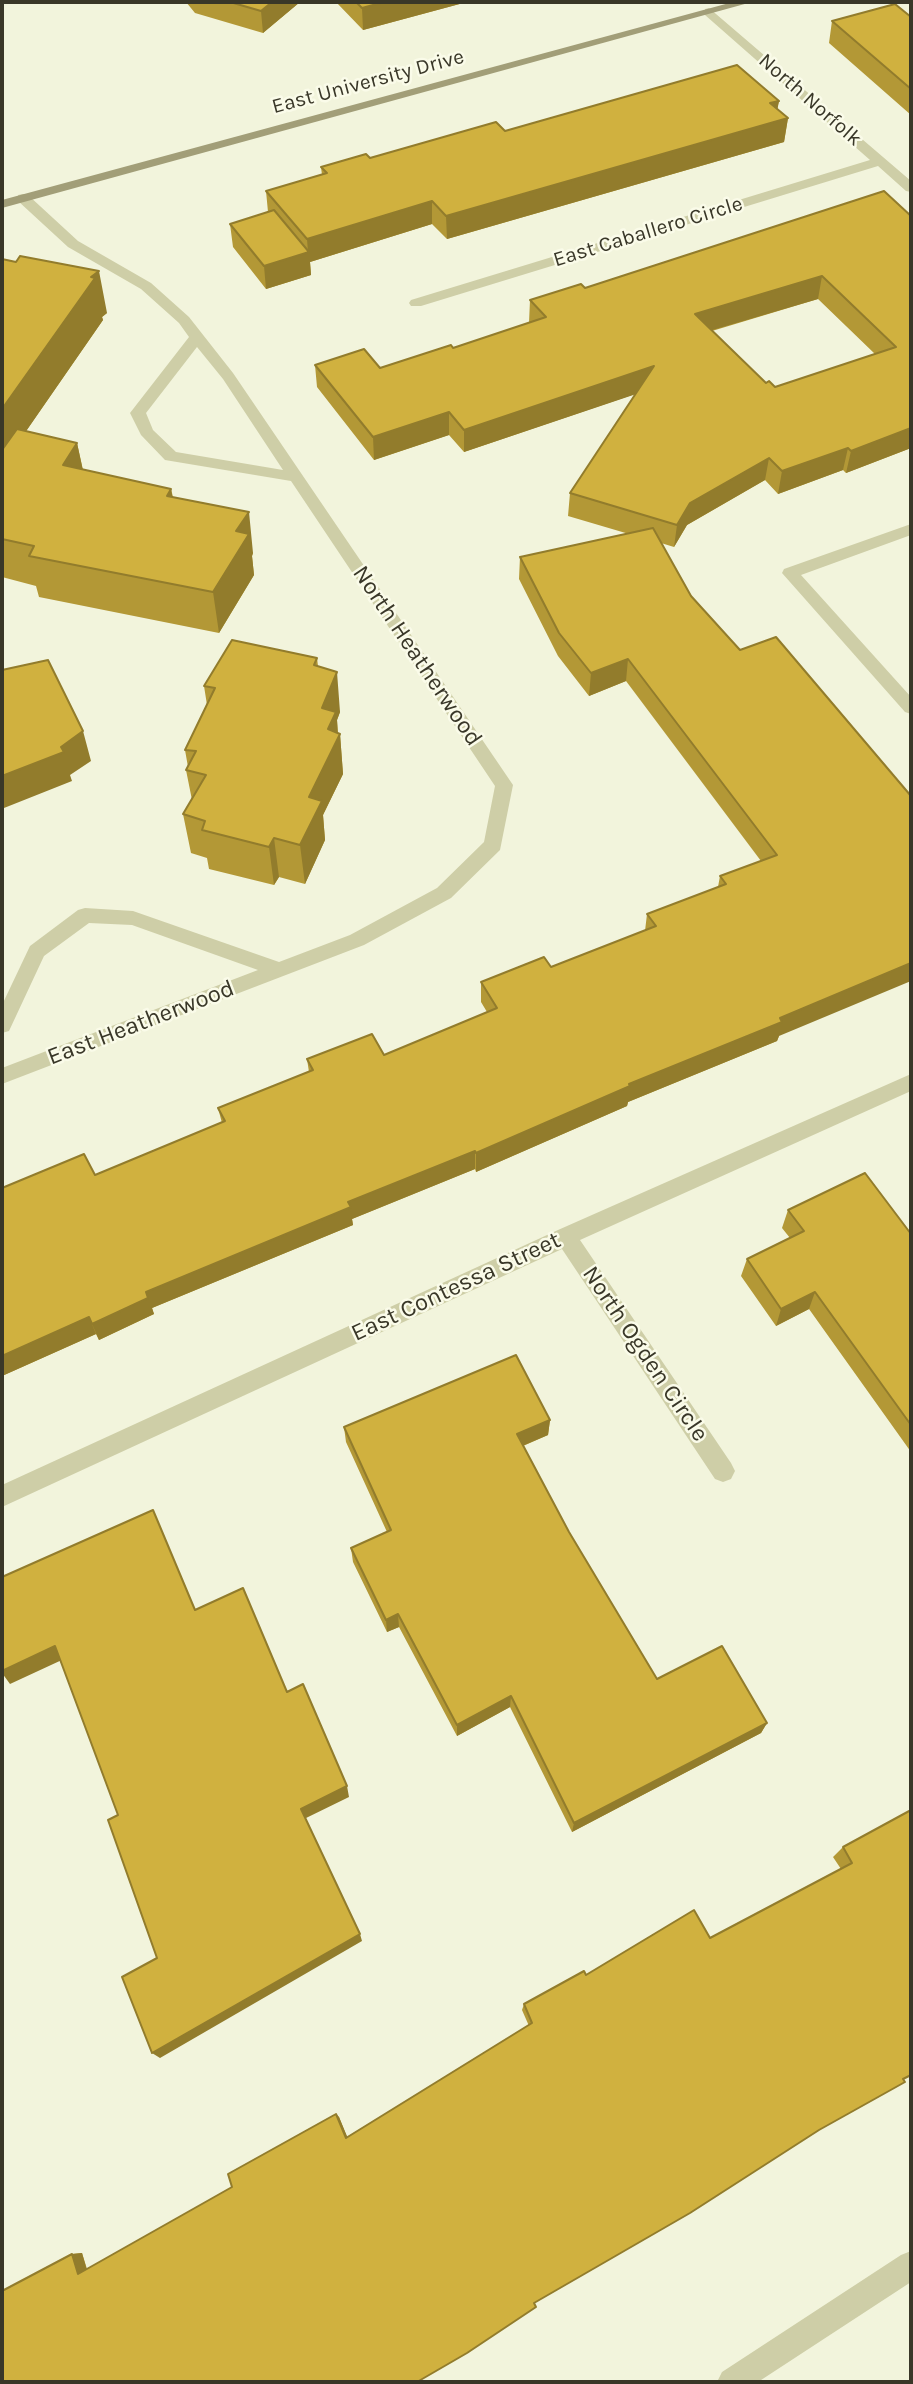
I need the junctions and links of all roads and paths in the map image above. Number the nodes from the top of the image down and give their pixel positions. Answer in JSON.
{"nodes":[{"id":1,"x":746,"y":2,"type":"edge"},
{"id":2,"x":709,"y":12,"type":"junction"},
{"id":3,"x":880,"y":161,"type":"junction"},
{"id":4,"x":911,"y":188,"type":"edge"},
{"id":5,"x":23,"y":198,"type":"junction"},
{"id":6,"x":2,"y":204,"type":"edge"},
{"id":7,"x":416,"y":303,"type":"dead end"},
{"id":8,"x":197,"y":337,"type":"junction"},
{"id":9,"x":296,"y":477,"type":"junction"},
{"id":10,"x":911,"y":529,"type":"edge"},
{"id":11,"x":911,"y":708,"type":"edge"},
{"id":12,"x":493,"y":845,"type":"joint"},
{"id":13,"x":281,"y":970,"type":"junction"},
{"id":14,"x":2,"y":1025,"type":"edge"},
{"id":15,"x":2,"y":1076,"type":"edge"},
{"id":16,"x":911,"y":1082,"type":"edge"},
{"id":17,"x":566,"y":1237,"type":"junction"},
{"id":18,"x":723,"y":1471,"type":"dead end"},
{"id":19,"x":2,"y":1496,"type":"edge"},
{"id":20,"x":911,"y":2265,"type":"edge"},
{"id":21,"x":732,"y":2382,"type":"edge"}],
"edges":[{"from":1,"to":2,"type":"main road","name":"East University Drive"},
{"from":2,"to":3,"type":"street","name":"North Norfolk"},
{"from":2,"to":5,"type":"main road","name":"East University Drive"},
{"from":3,"to":4,"type":"street","name":"North Norfolk"},
{"from":3,"to":7,"type":"street","name":"East Caballero Circle"},
{"from":5,"to":6,"type":"main road","name":"East University Drive"},
{"from":5,"to":8,"type":"street","name":"North Heatherwood"},
{"from":8,"to":9,"type":"street","name":"North Heatherwood"},
{"from":8,"to":9,"type":"street"},
{"from":9,"to":12,"type":"street","name":"North Heatherwood"},
{"from":10,"to":11,"type":"street"},
{"from":12,"to":13,"type":"street","name":"East Heatherwood"},
{"from":13,"to":14,"type":"street","name":"East Heatherwood"},
{"from":13,"to":15,"type":"street","name":"East Heatherwood"},
{"from":16,"to":17,"type":"street","name":"East Contessa Street"},
{"from":17,"to":18,"type":"street","name":"North Ogden Circle"},
{"from":17,"to":19,"type":"street","name":"East Contessa Street"},
{"from":20,"to":21,"type":"street"}]}
